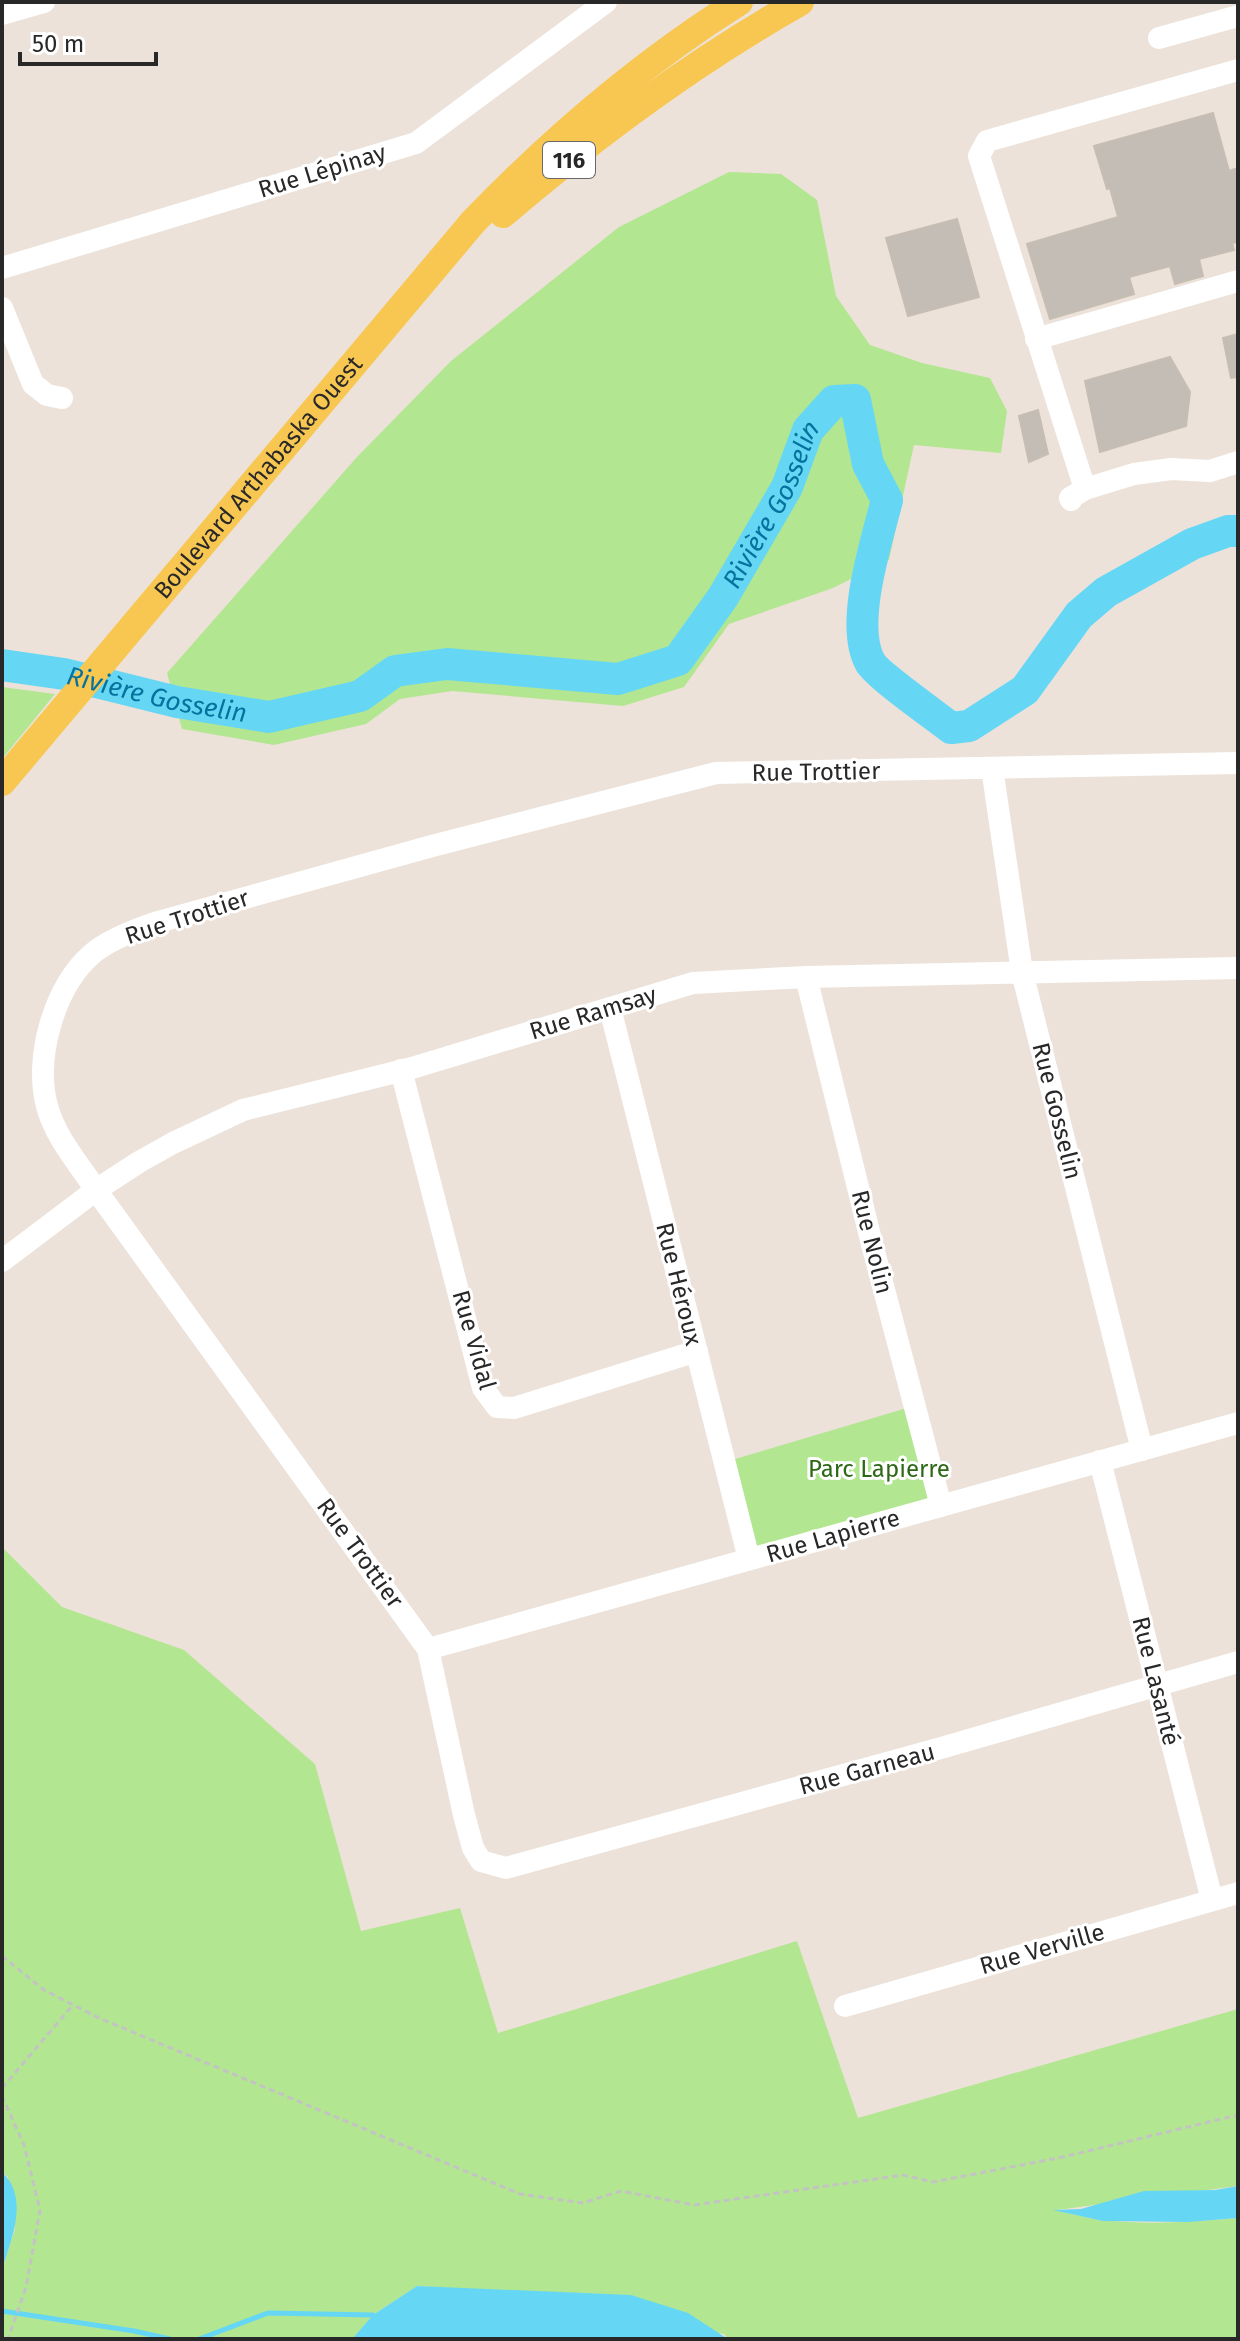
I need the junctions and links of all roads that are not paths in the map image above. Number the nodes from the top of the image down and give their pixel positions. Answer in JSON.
{"nodes":[{"id":1,"x":44,"y":2,"type":"edge"},
{"id":2,"x":606,"y":2,"type":"edge"},
{"id":3,"x":739,"y":2,"type":"edge"},
{"id":4,"x":800,"y":2,"type":"edge"},
{"id":5,"x":2,"y":14,"type":"edge"},
{"id":6,"x":1238,"y":16,"type":"edge"},
{"id":7,"x":1159,"y":38,"type":"dead end"},
{"id":8,"x":1238,"y":70,"type":"edge"},
{"id":9,"x":2,"y":268,"type":"edge"},
{"id":10,"x":1238,"y":281,"type":"edge"},
{"id":11,"x":2,"y":308,"type":"edge"},
{"id":12,"x":394,"y":316,"type":"junction"},
{"id":13,"x":1036,"y":339,"type":"junction"},
{"id":14,"x":62,"y":398,"type":"dead end"},
{"id":15,"x":1238,"y":462,"type":"edge"},
{"id":16,"x":1238,"y":763,"type":"edge"},
{"id":17,"x":992,"y":768,"type":"junction"},
{"id":18,"x":2,"y":782,"type":"edge"},
{"id":19,"x":1022,"y":972,"type":"junction"},
{"id":20,"x":1237,"y":973,"type":"edge"},
{"id":21,"x":806,"y":977,"type":"junction"},
{"id":22,"x":610,"y":1008,"type":"junction"},
{"id":23,"x":401,"y":1070,"type":"junction"},
{"id":24,"x":96,"y":1190,"type":"junction"},
{"id":25,"x":2,"y":1261,"type":"edge"},
{"id":26,"x":697,"y":1351,"type":"junction"},
{"id":27,"x":1238,"y":1423,"type":"edge"},
{"id":28,"x":1142,"y":1450,"type":"junction"},
{"id":29,"x":1100,"y":1461,"type":"junction"},
{"id":30,"x":941,"y":1506,"type":"junction"},
{"id":31,"x":749,"y":1559,"type":"junction"},
{"id":32,"x":428,"y":1649,"type":"junction"},
{"id":33,"x":1238,"y":1662,"type":"edge"},
{"id":34,"x":1157,"y":1687,"type":"junction"},
{"id":35,"x":494,"y":1866,"type":"joint"},
{"id":36,"x":1238,"y":1893,"type":"edge"},
{"id":37,"x":1212,"y":1900,"type":"junction"},
{"id":38,"x":845,"y":2006,"type":"dead end"}],
"edges":[{"from":1,"to":5,"type":"street"},
{"from":2,"to":9,"type":"street","name":"Rue Lépinay"},
{"from":3,"to":12,"type":"main road","name":"Boulevard Arthabaska Ouest","number":"116"},
{"from":4,"to":12,"type":"main road","name":"Boulevard Arthabaska Ouest","number":"116"},
{"from":6,"to":7,"type":"street"},
{"from":8,"to":13,"type":"street"},
{"from":10,"to":13,"type":"street"},
{"from":11,"to":14,"type":"street"},
{"from":12,"to":18,"type":"main road","name":"Boulevard Arthabaska Ouest","number":"116"},
{"from":13,"to":15,"type":"street"},
{"from":16,"to":17,"type":"street","name":"Rue Trottier"},
{"from":17,"to":19,"type":"street","name":"Rue Gosselin"},
{"from":17,"to":24,"type":"street","name":"Rue Trottier"},
{"from":19,"to":20,"type":"street","name":"Rue Ramsay"},
{"from":19,"to":21,"type":"street","name":"Rue Ramsay"},
{"from":19,"to":28,"type":"street","name":"Rue Gosselin"},
{"from":21,"to":22,"type":"street","name":"Rue Ramsay"},
{"from":21,"to":30,"type":"street","name":"Rue Nolin"},
{"from":22,"to":23,"type":"street","name":"Rue Ramsay"},
{"from":22,"to":26,"type":"street","name":"Rue Héroux"},
{"from":23,"to":24,"type":"street","name":"Rue Ramsay"},
{"from":23,"to":26,"type":"street","name":"Rue Vidal"},
{"from":24,"to":25,"type":"street","name":"Rue Ramsay"},
{"from":24,"to":32,"type":"street","name":"Rue Trottier"},
{"from":26,"to":31,"type":"street","name":"Rue Héroux"},
{"from":27,"to":28,"type":"street","name":"Rue Lapierre"},
{"from":28,"to":29,"type":"street","name":"Rue Lapierre"},
{"from":29,"to":30,"type":"street","name":"Rue Lapierre"},
{"from":29,"to":34,"type":"street","name":"Rue Lasanté"},
{"from":30,"to":31,"type":"street","name":"Rue Lapierre"},
{"from":31,"to":32,"type":"street","name":"Rue Lapierre"},
{"from":32,"to":35,"type":"street","name":"Rue Trottier"},
{"from":33,"to":34,"type":"street","name":"Rue Garneau"},
{"from":34,"to":35,"type":"street","name":"Rue Garneau"},
{"from":34,"to":37,"type":"street","name":"Rue Lasanté"},
{"from":36,"to":37,"type":"street","name":"Rue Verville"},
{"from":37,"to":38,"type":"street","name":"Rue Verville"}]}
